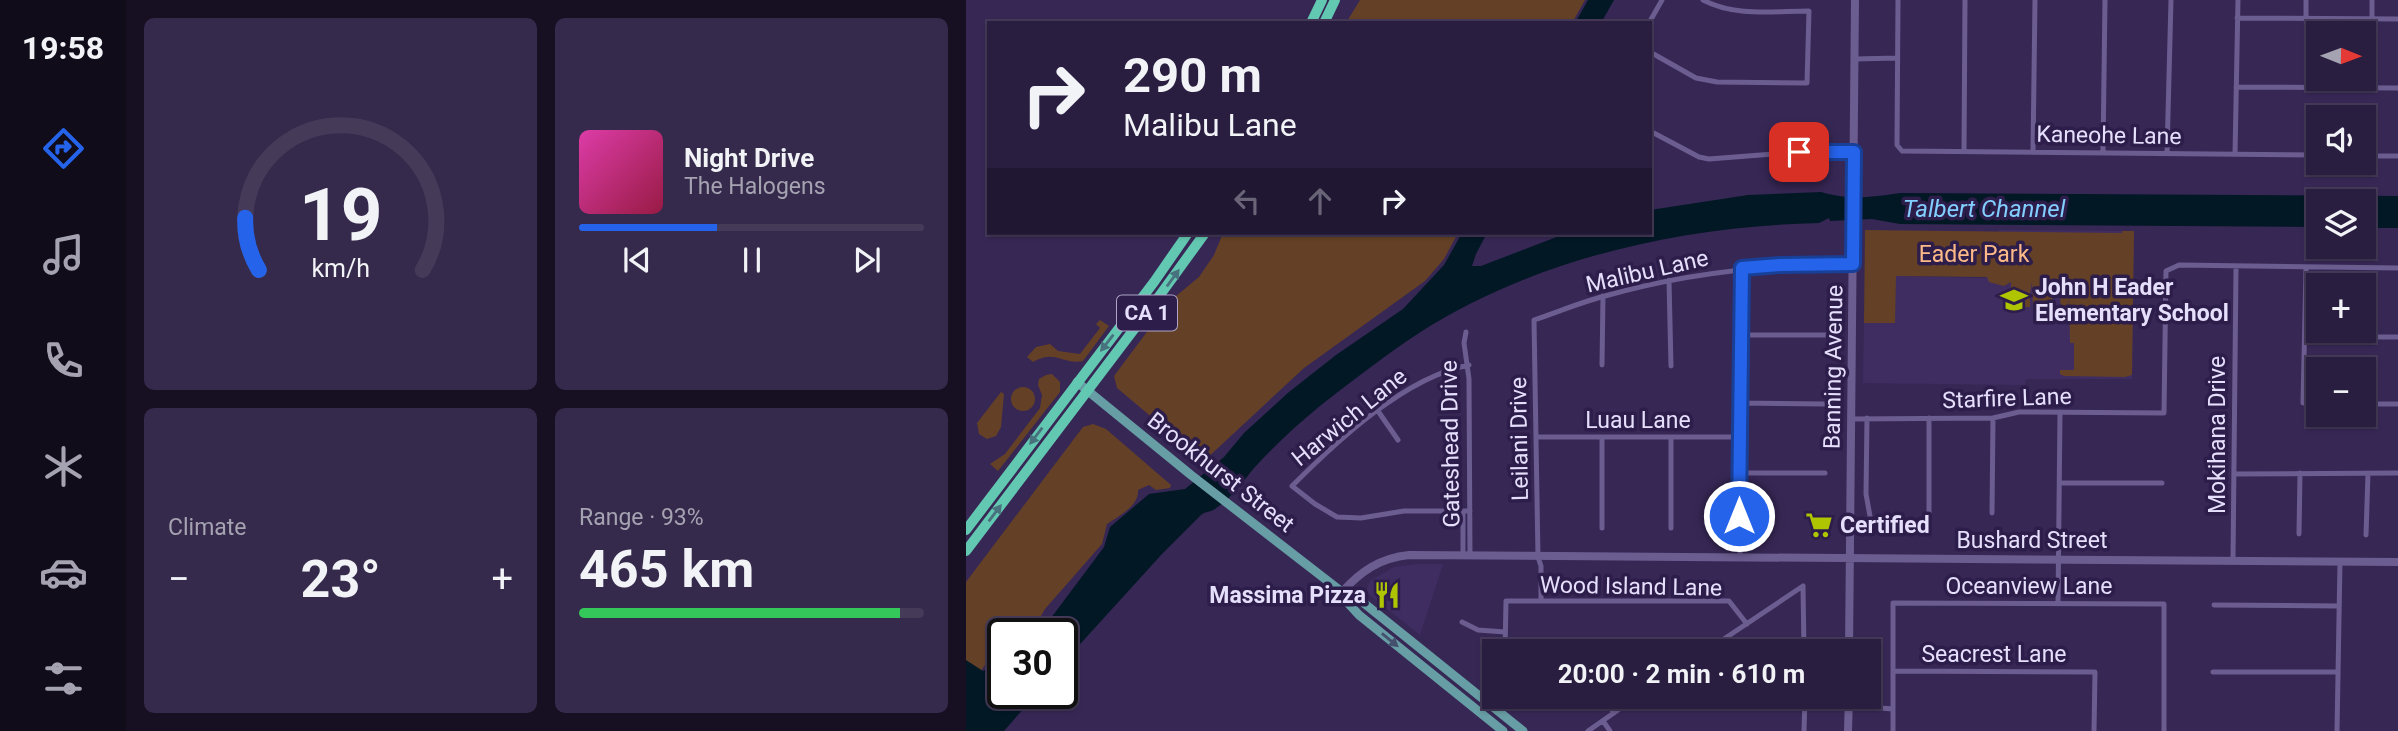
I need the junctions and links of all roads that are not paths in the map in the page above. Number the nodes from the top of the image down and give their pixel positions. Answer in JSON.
{"nodes":[{"id":1,"x":1322,"y":0,"type":"edge"},
{"id":2,"x":1335,"y":0,"type":"edge"},
{"id":3,"x":1662,"y":0,"type":"edge"},
{"id":4,"x":1703,"y":0,"type":"edge"},
{"id":5,"x":1855,"y":0,"type":"edge"},
{"id":6,"x":1898,"y":0,"type":"edge"},
{"id":7,"x":1965,"y":0,"type":"edge"},
{"id":8,"x":2035,"y":0,"type":"edge"},
{"id":9,"x":2105,"y":0,"type":"edge"},
{"id":10,"x":2171,"y":0,"type":"edge"},
{"id":11,"x":2238,"y":0,"type":"edge"},
{"id":12,"x":2306,"y":0,"type":"edge"},
{"id":13,"x":2372,"y":0,"type":"edge"},
{"id":14,"x":2237,"y":18,"type":"junction"},
{"id":15,"x":2372,"y":18,"type":"junction"},
{"id":16,"x":2398,"y":19,"type":"edge"},
{"id":17,"x":2306,"y":20,"type":"junction"},
{"id":18,"x":1312,"y":21,"type":"edge"},
{"id":19,"x":1325,"y":21,"type":"edge"},
{"id":20,"x":1650,"y":21,"type":"edge"},
{"id":21,"x":1652,"y":53,"type":"edge"},
{"id":22,"x":1897,"y":58,"type":"junction"},
{"id":23,"x":1855,"y":59,"type":"junction"},
{"id":24,"x":2236,"y":87,"type":"junction"},
{"id":25,"x":2398,"y":88,"type":"edge"},
{"id":26,"x":1652,"y":132,"type":"edge"},
{"id":27,"x":1854,"y":152,"type":"junction"},
{"id":28,"x":1964,"y":152,"type":"junction"},
{"id":29,"x":2033,"y":152,"type":"junction"},
{"id":30,"x":2103,"y":152,"type":"junction"},
{"id":31,"x":2167,"y":153,"type":"junction"},
{"id":32,"x":2235,"y":155,"type":"junction"},
{"id":33,"x":2306,"y":155,"type":"edge"},
{"id":34,"x":2376,"y":156,"type":"edge"},
{"id":35,"x":2398,"y":156,"type":"edge"},
{"id":36,"x":1187,"y":235,"type":"edge"},
{"id":37,"x":1204,"y":235,"type":"edge"},
{"id":38,"x":1853,"y":264,"type":"junction"},
{"id":39,"x":2236,"y":267,"type":"junction"},
{"id":40,"x":1742,"y":268,"type":"junction"},
{"id":41,"x":2306,"y":268,"type":"junction"},
{"id":42,"x":2398,"y":268,"type":"edge"},
{"id":43,"x":1669,"y":280,"type":"junction"},
{"id":44,"x":1603,"y":296,"type":"junction"},
{"id":45,"x":1534,"y":320,"type":"joint"},
{"id":46,"x":1466,"y":332,"type":"dead end"},
{"id":47,"x":1740,"y":335,"type":"junction"},
{"id":48,"x":1826,"y":335,"type":"dead end"},
{"id":49,"x":2305,"y":337,"type":"junction"},
{"id":50,"x":2398,"y":337,"type":"edge"},
{"id":51,"x":1469,"y":365,"type":"junction"},
{"id":52,"x":1602,"y":365,"type":"dead end"},
{"id":53,"x":1671,"y":366,"type":"dead end"},
{"id":54,"x":1077,"y":382,"type":"junction"},
{"id":55,"x":1088,"y":391,"type":"junction"},
{"id":56,"x":1740,"y":403,"type":"junction"},
{"id":57,"x":2306,"y":403,"type":"edge"},
{"id":58,"x":1825,"y":404,"type":"dead end"},
{"id":59,"x":2376,"y":404,"type":"edge"},
{"id":60,"x":2398,"y":404,"type":"edge"},
{"id":61,"x":1378,"y":411,"type":"junction"},
{"id":62,"x":2060,"y":412,"type":"junction"},
{"id":63,"x":1867,"y":418,"type":"junction"},
{"id":64,"x":1929,"y":418,"type":"junction"},
{"id":65,"x":1993,"y":418,"type":"junction"},
{"id":66,"x":1852,"y":419,"type":"junction"},
{"id":67,"x":1671,"y":437,"type":"junction"},
{"id":68,"x":1739,"y":437,"type":"junction"},
{"id":69,"x":1536,"y":438,"type":"junction"},
{"id":70,"x":1602,"y":438,"type":"junction"},
{"id":71,"x":1398,"y":440,"type":"dead end"},
{"id":72,"x":1825,"y":472,"type":"dead end"},
{"id":73,"x":1739,"y":473,"type":"junction"},
{"id":74,"x":2300,"y":473,"type":"junction"},
{"id":75,"x":2368,"y":473,"type":"junction"},
{"id":76,"x":2398,"y":473,"type":"edge"},
{"id":77,"x":2234,"y":474,"type":"junction"},
{"id":78,"x":2061,"y":483,"type":"junction"},
{"id":79,"x":2162,"y":483,"type":"dead end"},
{"id":80,"x":1466,"y":511,"type":"junction"},
{"id":81,"x":1992,"y":513,"type":"dead end"},
{"id":82,"x":1929,"y":514,"type":"dead end"},
{"id":83,"x":1870,"y":516,"type":"dead end"},
{"id":84,"x":1602,"y":528,"type":"dead end"},
{"id":85,"x":1671,"y":528,"type":"dead end"},
{"id":86,"x":966,"y":530,"type":"edge"},
{"id":87,"x":2300,"y":534,"type":"dead end"},
{"id":88,"x":2366,"y":536,"type":"dead end"},
{"id":89,"x":966,"y":551,"type":"edge"},
{"id":90,"x":1466,"y":556,"type":"junction"},
{"id":91,"x":1538,"y":557,"type":"junction"},
{"id":92,"x":1740,"y":558,"type":"junction"},
{"id":93,"x":1850,"y":559,"type":"junction"},
{"id":94,"x":2058,"y":560,"type":"junction"},
{"id":95,"x":2233,"y":561,"type":"junction"},
{"id":96,"x":2340,"y":561,"type":"junction"},
{"id":97,"x":2398,"y":562,"type":"edge"},
{"id":98,"x":1342,"y":592,"type":"junction"},
{"id":99,"x":1541,"y":600,"type":"junction"},
{"id":100,"x":2058,"y":604,"type":"junction"},
{"id":101,"x":2214,"y":605,"type":"dead end"},
{"id":102,"x":2339,"y":606,"type":"junction"},
{"id":103,"x":1462,"y":622,"type":"dead end"},
{"id":104,"x":1746,"y":624,"type":"junction"},
{"id":105,"x":1505,"y":632,"type":"junction"},
{"id":106,"x":1505,"y":639,"type":"edge"},
{"id":107,"x":1724,"y":639,"type":"edge"},
{"id":108,"x":1804,"y":639,"type":"edge"},
{"id":109,"x":1849,"y":639,"type":"edge"},
{"id":110,"x":1893,"y":671,"type":"junction"},
{"id":111,"x":2213,"y":672,"type":"dead end"},
{"id":112,"x":2337,"y":672,"type":"junction"},
{"id":113,"x":1611,"y":709,"type":"edge"},
{"id":114,"x":1620,"y":709,"type":"edge"},
{"id":115,"x":1805,"y":709,"type":"edge"},
{"id":116,"x":1849,"y":709,"type":"edge"},
{"id":117,"x":1881,"y":709,"type":"edge"},
{"id":118,"x":1893,"y":709,"type":"junction"},
{"id":119,"x":1614,"y":713,"type":"junction"},
{"id":120,"x":1603,"y":721,"type":"junction"},
{"id":121,"x":1503,"y":731,"type":"edge"},
{"id":122,"x":1523,"y":731,"type":"edge"},
{"id":123,"x":1588,"y":731,"type":"edge"},
{"id":124,"x":1610,"y":731,"type":"edge"},
{"id":125,"x":1804,"y":731,"type":"edge"},
{"id":126,"x":1848,"y":731,"type":"edge"},
{"id":127,"x":1893,"y":731,"type":"edge"},
{"id":128,"x":2094,"y":731,"type":"edge"},
{"id":129,"x":2164,"y":731,"type":"edge"},
{"id":130,"x":2337,"y":731,"type":"edge"}],
"edges":[{"from":1,"to":18,"type":"highway"},
{"from":2,"to":19,"type":"highway"},
{"from":3,"to":20,"type":"street"},
{"from":4,"to":21,"type":"street"},
{"from":5,"to":23,"type":"street","name":"Banning Avenue"},
{"from":6,"to":22,"type":"street"},
{"from":7,"to":28,"type":"street"},
{"from":8,"to":29,"type":"street"},
{"from":9,"to":30,"type":"street"},
{"from":10,"to":31,"type":"street"},
{"from":11,"to":14,"type":"street"},
{"from":12,"to":17,"type":"street"},
{"from":13,"to":15,"type":"street"},
{"from":14,"to":17,"type":"street"},
{"from":14,"to":24,"type":"street"},
{"from":15,"to":16,"type":"street"},
{"from":15,"to":17,"type":"street"},
{"from":22,"to":23,"type":"street"},
{"from":22,"to":28,"type":"street","name":"Kaneohe Lane"},
{"from":23,"to":27,"type":"street","name":"Banning Avenue"},
{"from":24,"to":25,"type":"street"},
{"from":24,"to":32,"type":"street"},
{"from":26,"to":27,"type":"street"},
{"from":27,"to":38,"type":"street","name":"Banning Avenue"},
{"from":28,"to":29,"type":"street","name":"Kaneohe Lane"},
{"from":29,"to":30,"type":"street","name":"Kaneohe Lane"},
{"from":30,"to":31,"type":"street","name":"Kaneohe Lane"},
{"from":31,"to":32,"type":"street","name":"Kaneohe Lane"},
{"from":32,"to":33,"type":"street","name":"Kaneohe Lane"},
{"from":34,"to":35,"type":"street"},
{"from":36,"to":54,"type":"highway","number":"CA 1","one_way":true},
{"from":55,"to":37,"type":"highway","number":"CA 1","one_way":true},
{"from":38,"to":40,"type":"street","name":"Malibu Lane"},
{"from":38,"to":66,"type":"street","name":"Banning Avenue"},
{"from":39,"to":41,"type":"street"},
{"from":39,"to":62,"type":"street","name":"Starfire Lane"},
{"from":39,"to":77,"type":"street","name":"Mokihana Drive"},
{"from":40,"to":43,"type":"street","name":"Malibu Lane"},
{"from":40,"to":47,"type":"street"},
{"from":41,"to":42,"type":"street"},
{"from":41,"to":49,"type":"street"},
{"from":43,"to":44,"type":"street","name":"Malibu Lane"},
{"from":43,"to":53,"type":"street"},
{"from":44,"to":45,"type":"street","name":"Malibu Lane"},
{"from":44,"to":52,"type":"street"},
{"from":45,"to":69,"type":"street","name":"Leilani Drive"},
{"from":46,"to":51,"type":"street","name":"Gateshead Drive"},
{"from":47,"to":48,"type":"street"},
{"from":47,"to":56,"type":"street"},
{"from":49,"to":50,"type":"street"},
{"from":49,"to":57,"type":"street"},
{"from":51,"to":61,"type":"street","name":"Harwich Lane"},
{"from":51,"to":80,"type":"street","name":"Gateshead Drive"},
{"from":54,"to":55,"type":"main road","name":"Brookhurst Street"},
{"from":54,"to":86,"type":"highway","number":"CA 1","one_way":true},
{"from":89,"to":55,"type":"highway","number":"CA 1","one_way":true},
{"from":55,"to":98,"type":"main road","name":"Brookhurst Street"},
{"from":56,"to":58,"type":"street"},
{"from":56,"to":68,"type":"street"},
{"from":59,"to":60,"type":"street"},
{"from":61,"to":71,"type":"street"},
{"from":61,"to":80,"type":"street","name":"Harwich Lane"},
{"from":62,"to":65,"type":"street","name":"Starfire Lane"},
{"from":62,"to":78,"type":"street"},
{"from":63,"to":64,"type":"street","name":"Starfire Lane"},
{"from":63,"to":66,"type":"street","name":"Starfire Lane"},
{"from":63,"to":83,"type":"street","name":"Banning Avenue"},
{"from":64,"to":65,"type":"street","name":"Starfire Lane"},
{"from":64,"to":82,"type":"street"},
{"from":65,"to":81,"type":"street"},
{"from":66,"to":93,"type":"street","name":"Banning Avenue"},
{"from":67,"to":68,"type":"street","name":"Luau Lane"},
{"from":67,"to":70,"type":"street","name":"Luau Lane"},
{"from":67,"to":85,"type":"street"},
{"from":68,"to":73,"type":"street"},
{"from":69,"to":70,"type":"street","name":"Luau Lane"},
{"from":69,"to":91,"type":"street","name":"Leilani Drive"},
{"from":70,"to":84,"type":"street"},
{"from":72,"to":73,"type":"street"},
{"from":73,"to":92,"type":"street"},
{"from":74,"to":75,"type":"street"},
{"from":74,"to":77,"type":"street"},
{"from":74,"to":87,"type":"street"},
{"from":75,"to":76,"type":"street"},
{"from":75,"to":88,"type":"street"},
{"from":77,"to":95,"type":"street","name":"Mokihana Drive"},
{"from":78,"to":79,"type":"street"},
{"from":78,"to":94,"type":"street"},
{"from":80,"to":90,"type":"street","name":"Gateshead Drive"},
{"from":90,"to":91,"type":"street","name":"Bushard Street"},
{"from":90,"to":98,"type":"street","name":"Bushard Street"},
{"from":91,"to":92,"type":"street","name":"Bushard Street"},
{"from":91,"to":99,"type":"street","name":"Leilani Drive"},
{"from":92,"to":93,"type":"street","name":"Bushard Street"},
{"from":93,"to":94,"type":"street","name":"Bushard Street"},
{"from":93,"to":109,"type":"street","name":"Banning Avenue"},
{"from":94,"to":95,"type":"street","name":"Bushard Street"},
{"from":94,"to":100,"type":"street"},
{"from":95,"to":96,"type":"street","name":"Bushard Street"},
{"from":96,"to":97,"type":"street","name":"Bushard Street"},
{"from":96,"to":102,"type":"street"},
{"from":98,"to":121,"type":"main road","name":"Brookhurst Street","one_way":true},
{"from":98,"to":122,"type":"main road","name":"Brookhurst Street"},
{"from":99,"to":104,"type":"street","name":"Wood Island Lane"},
{"from":99,"to":105,"type":"street","name":"Wood Island Lane"},
{"from":100,"to":110,"type":"street","name":"Oceanview Lane"},
{"from":100,"to":129,"type":"street","name":"Oceanview Lane"},
{"from":101,"to":102,"type":"street"},
{"from":102,"to":112,"type":"street"},
{"from":103,"to":105,"type":"street"},
{"from":104,"to":107,"type":"street"},
{"from":104,"to":108,"type":"street"},
{"from":105,"to":106,"type":"street"},
{"from":110,"to":118,"type":"street"},
{"from":110,"to":128,"type":"street","name":"Seacrest Lane"},
{"from":111,"to":112,"type":"street"},
{"from":112,"to":130,"type":"street"},
{"from":113,"to":119,"type":"street"},
{"from":114,"to":119,"type":"street"},
{"from":115,"to":125,"type":"street"},
{"from":116,"to":126,"type":"street"},
{"from":117,"to":118,"type":"street"},
{"from":118,"to":127,"type":"street"},
{"from":119,"to":120,"type":"street"},
{"from":120,"to":123,"type":"street"},
{"from":120,"to":124,"type":"street"}]}
